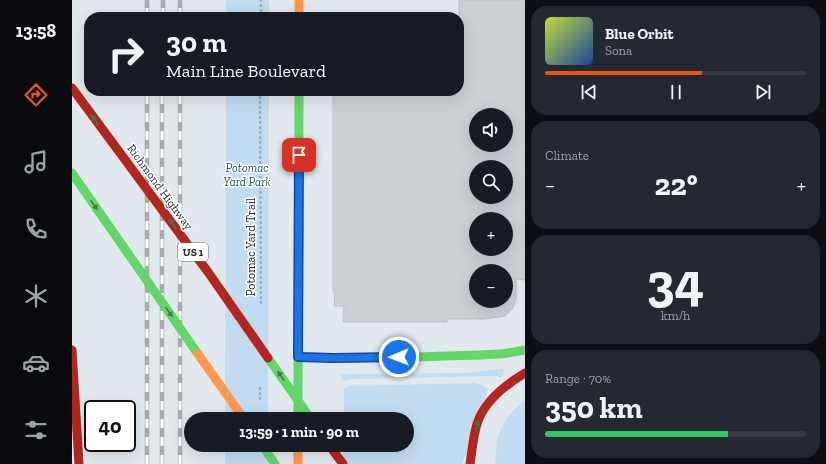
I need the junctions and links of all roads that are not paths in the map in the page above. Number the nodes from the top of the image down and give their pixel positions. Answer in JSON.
{"nodes":[{"id":1,"x":299,"y":0,"type":"edge"},
{"id":2,"x":299,"y":12,"type":"edge"},
{"id":3,"x":72,"y":88,"type":"edge"},
{"id":4,"x":299,"y":96,"type":"edge"},
{"id":5,"x":72,"y":173,"type":"edge"},
{"id":6,"x":72,"y":350,"type":"edge"},
{"id":7,"x":525,"y":350,"type":"edge"},
{"id":8,"x":298,"y":357,"type":"junction"},
{"id":9,"x":525,"y":373,"type":"edge"},
{"id":10,"x":239,"y":412,"type":"edge"},
{"id":11,"x":298,"y":412,"type":"edge"},
{"id":12,"x":306,"y":412,"type":"edge"},
{"id":13,"x":267,"y":452,"type":"edge"},
{"id":14,"x":298,"y":452,"type":"edge"},
{"id":15,"x":334,"y":452,"type":"edge"},
{"id":16,"x":79,"y":464,"type":"edge"},
{"id":17,"x":275,"y":464,"type":"edge"},
{"id":18,"x":298,"y":464,"type":"edge"},
{"id":19,"x":343,"y":464,"type":"edge"},
{"id":20,"x":470,"y":464,"type":"edge"}],
"edges":[{"from":1,"to":2,"type":"main road"},
{"from":12,"to":3,"type":"main road","name":"Richmond Highway","number":"US 1","one_way":true,"bridge":true},
{"from":4,"to":8,"type":"main road"},
{"from":5,"to":10,"type":"main road","one_way":true,"bridge":true},
{"from":6,"to":16,"type":"main road"},
{"from":7,"to":8,"type":"main road"},
{"from":8,"to":11,"type":"main road"},
{"from":20,"to":9,"type":"main road","one_way":true},
{"from":13,"to":17,"type":"main road"},
{"from":14,"to":18,"type":"main road"},
{"from":15,"to":19,"type":"main road"}]}
